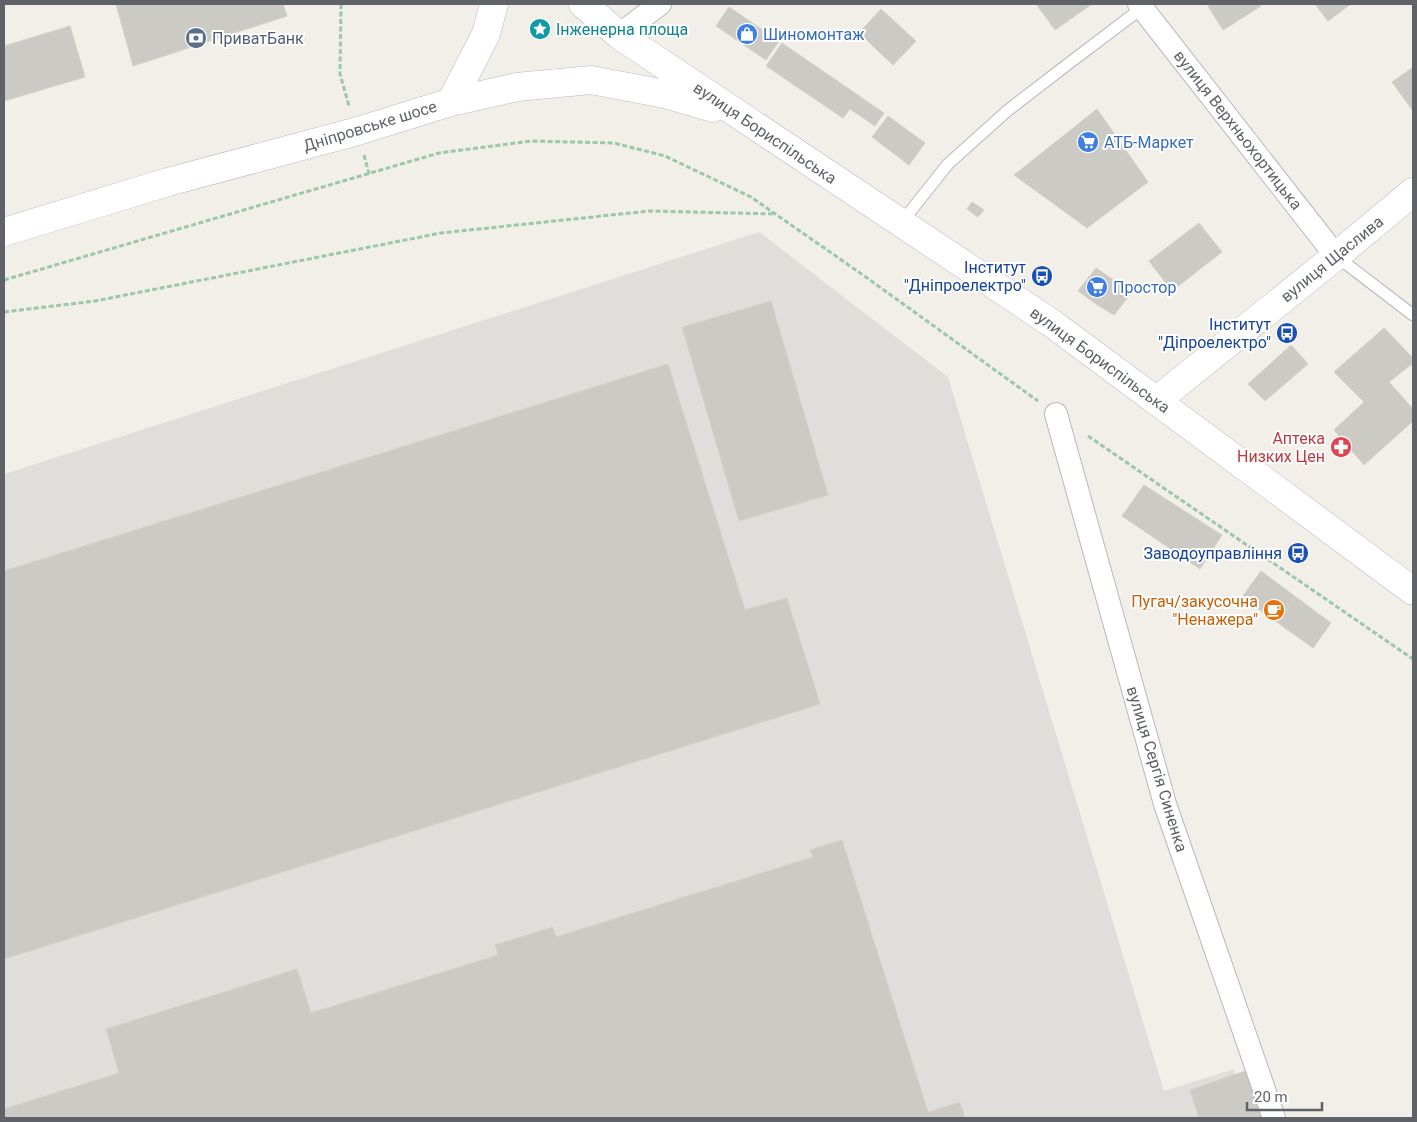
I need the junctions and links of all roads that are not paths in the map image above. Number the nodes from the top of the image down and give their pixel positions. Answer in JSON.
{"nodes":[{"id":1,"x":494,"y":4,"type":"edge"},
{"id":2,"x":583,"y":4,"type":"edge"},
{"id":3,"x":660,"y":4,"type":"edge"},
{"id":4,"x":1143,"y":5,"type":"edge"},
{"id":5,"x":619,"y":36,"type":"junction"},
{"id":6,"x":451,"y":102,"type":"junction"},
{"id":7,"x":741,"y":116,"type":"junction"},
{"id":8,"x":1413,"y":192,"type":"edge"},
{"id":9,"x":901,"y":223,"type":"junction"},
{"id":10,"x":4,"y":232,"type":"edge"},
{"id":11,"x":1336,"y":256,"type":"junction"},
{"id":12,"x":1413,"y":315,"type":"edge"},
{"id":13,"x":1156,"y":401,"type":"junction"},
{"id":14,"x":1056,"y":414,"type":"road end"},
{"id":15,"x":1413,"y":591,"type":"edge"},
{"id":16,"x":1274,"y":1118,"type":"edge"}],
"edges":[{"from":1,"to":6,"type":"street"},
{"from":2,"to":5,"type":"street","name":"вулиця Бориспільська"},
{"from":3,"to":5,"type":"street"},
{"from":4,"to":9,"type":"lane"},
{"from":4,"to":11,"type":"street","name":"вулиця Верхньохортицька"},
{"from":5,"to":7,"type":"street","name":"вулиця Бориспільська"},
{"from":6,"to":7,"type":"street","name":"Дніпровське шосе"},
{"from":6,"to":10,"type":"street","name":"Дніпровське шосе"},
{"from":7,"to":9,"type":"street","name":"вулиця Бориспільська"},
{"from":8,"to":11,"type":"street","name":"вулиця Щаслива"},
{"from":9,"to":13,"type":"street","name":"вулиця Бориспільська"},
{"from":11,"to":12,"type":"lane"},
{"from":11,"to":13,"type":"street","name":"вулиця Щаслива"},
{"from":13,"to":15,"type":"street","name":"вулиця Бориспільська"},
{"from":14,"to":16,"type":"street","name":"вулиця Сергія Синенка"}]}
